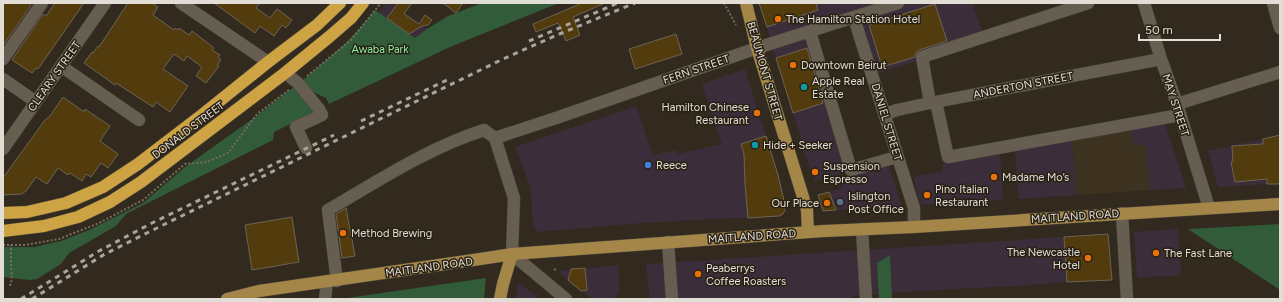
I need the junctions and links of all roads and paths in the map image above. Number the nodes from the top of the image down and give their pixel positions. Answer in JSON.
{"nodes":[{"id":1,"x":105,"y":3,"type":"edge"},
{"id":2,"x":181,"y":3,"type":"edge"},
{"id":3,"x":340,"y":3,"type":"edge"},
{"id":4,"x":363,"y":3,"type":"edge"},
{"id":5,"x":724,"y":3,"type":"edge"},
{"id":6,"x":746,"y":3,"type":"edge"},
{"id":7,"x":898,"y":3,"type":"edge"},
{"id":8,"x":1088,"y":3,"type":"edge"},
{"id":9,"x":1144,"y":3,"type":"edge"},
{"id":10,"x":1273,"y":3,"type":"edge"},
{"id":11,"x":40,"y":4,"type":"edge"},
{"id":12,"x":854,"y":18,"type":"junction"},
{"id":13,"x":736,"y":25,"type":"dead end"},
{"id":14,"x":1280,"y":28,"type":"edge"},
{"id":15,"x":810,"y":32,"type":"junction"},
{"id":16,"x":757,"y":48,"type":"junction"},
{"id":17,"x":3,"y":59,"type":"edge"},
{"id":18,"x":1161,"y":59,"type":"junction"},
{"id":19,"x":268,"y":62,"type":"junction"},
{"id":20,"x":61,"y":66,"type":"junction"},
{"id":21,"x":1280,"y":72,"type":"edge"},
{"id":22,"x":284,"y":73,"type":"junction"},
{"id":23,"x":3,"y":79,"type":"edge"},
{"id":24,"x":36,"y":102,"type":"junction"},
{"id":25,"x":933,"y":102,"type":"junction"},
{"id":26,"x":1178,"y":110,"type":"junction"},
{"id":27,"x":885,"y":114,"type":"junction"},
{"id":28,"x":139,"y":120,"type":"dead end"},
{"id":29,"x":495,"y":138,"type":"junction"},
{"id":30,"x":306,"y":148,"type":"dead end"},
{"id":31,"x":3,"y":149,"type":"edge"},
{"id":32,"x":897,"y":157,"type":"junction"},
{"id":33,"x":1280,"y":204,"type":"edge"},
{"id":34,"x":1209,"y":208,"type":"junction"},
{"id":35,"x":3,"y":213,"type":"edge"},
{"id":36,"x":1122,"y":213,"type":"junction"},
{"id":37,"x":914,"y":227,"type":"junction"},
{"id":38,"x":862,"y":229,"type":"junction"},
{"id":39,"x":3,"y":231,"type":"edge"},
{"id":40,"x":808,"y":232,"type":"junction"},
{"id":41,"x":668,"y":242,"type":"junction"},
{"id":42,"x":11,"y":245,"type":"dead end"},
{"id":43,"x":512,"y":254,"type":"junction"},
{"id":44,"x":332,"y":281,"type":"junction"},
{"id":45,"x":10,"y":286,"type":"dead end"},
{"id":46,"x":247,"y":296,"type":"edge"},
{"id":47,"x":227,"y":299,"type":"edge"},
{"id":48,"x":325,"y":299,"type":"edge"},
{"id":49,"x":500,"y":299,"type":"edge"},
{"id":50,"x":566,"y":299,"type":"edge"},
{"id":51,"x":672,"y":299,"type":"edge"},
{"id":52,"x":866,"y":299,"type":"edge"},
{"id":53,"x":1127,"y":299,"type":"edge"}],
"edges":[{"from":1,"to":20,"type":"street","name":"CLEARY STREET"},
{"from":2,"to":19,"type":"street"},
{"from":3,"to":19,"type":"highway","name":"DONALD STREET"},
{"from":4,"to":22,"type":"highway","name":"DONALD STREET"},
{"from":5,"to":13,"type":"path"},
{"from":6,"to":16,"type":"main road","name":"BEAUMONT STREET"},
{"from":7,"to":12,"type":"street","name":"FERN STREET"},
{"from":8,"to":25,"type":"street"},
{"from":9,"to":18,"type":"street","name":"MAY STREET"},
{"from":10,"to":14,"type":"street"},
{"from":11,"to":17,"type":"street"},
{"from":12,"to":15,"type":"street","name":"FERN STREET"},
{"from":12,"to":27,"type":"street","name":"DANIEL STREET"},
{"from":15,"to":16,"type":"street","name":"FERN STREET"},
{"from":15,"to":32,"type":"street"},
{"from":16,"to":29,"type":"street","name":"FERN STREET"},
{"from":16,"to":40,"type":"main road","name":"BEAUMONT STREET"},
{"from":18,"to":25,"type":"street","name":"ANDERTON STREET"},
{"from":18,"to":26,"type":"street","name":"MAY STREET"},
{"from":19,"to":22,"type":"highway"},
{"from":19,"to":35,"type":"highway","name":"DONALD STREET"},
{"from":20,"to":24,"type":"street","name":"CLEARY STREET"},
{"from":20,"to":28,"type":"street"},
{"from":21,"to":26,"type":"street"},
{"from":22,"to":30,"type":"street"},
{"from":22,"to":39,"type":"highway","name":"DONALD STREET"},
{"from":23,"to":24,"type":"street"},
{"from":24,"to":31,"type":"street","name":"CLEARY STREET"},
{"from":25,"to":26,"type":"street"},
{"from":25,"to":27,"type":"street","name":"ANDERTON STREET"},
{"from":26,"to":34,"type":"street","name":"MAY STREET"},
{"from":27,"to":32,"type":"street","name":"DANIEL STREET"},
{"from":29,"to":43,"type":"street"},
{"from":29,"to":44,"type":"street"},
{"from":32,"to":37,"type":"street","name":"DANIEL STREET"},
{"from":33,"to":34,"type":"main road","name":"MAITLAND ROAD"},
{"from":34,"to":36,"type":"main road","name":"MAITLAND ROAD"},
{"from":36,"to":37,"type":"main road","name":"MAITLAND ROAD"},
{"from":36,"to":53,"type":"street"},
{"from":37,"to":38,"type":"main road","name":"MAITLAND ROAD"},
{"from":38,"to":40,"type":"main road","name":"MAITLAND ROAD"},
{"from":38,"to":52,"type":"street"},
{"from":40,"to":41,"type":"main road","name":"MAITLAND ROAD"},
{"from":41,"to":43,"type":"main road","name":"MAITLAND ROAD"},
{"from":41,"to":51,"type":"street"},
{"from":42,"to":45,"type":"path"},
{"from":43,"to":44,"type":"main road","name":"MAITLAND ROAD"},
{"from":43,"to":49,"type":"main road"},
{"from":43,"to":50,"type":"street"},
{"from":44,"to":46,"type":"main road","name":"MAITLAND ROAD"},
{"from":44,"to":48,"type":"street"},
{"from":46,"to":47,"type":"main road","name":"MAITLAND ROAD"}]}
